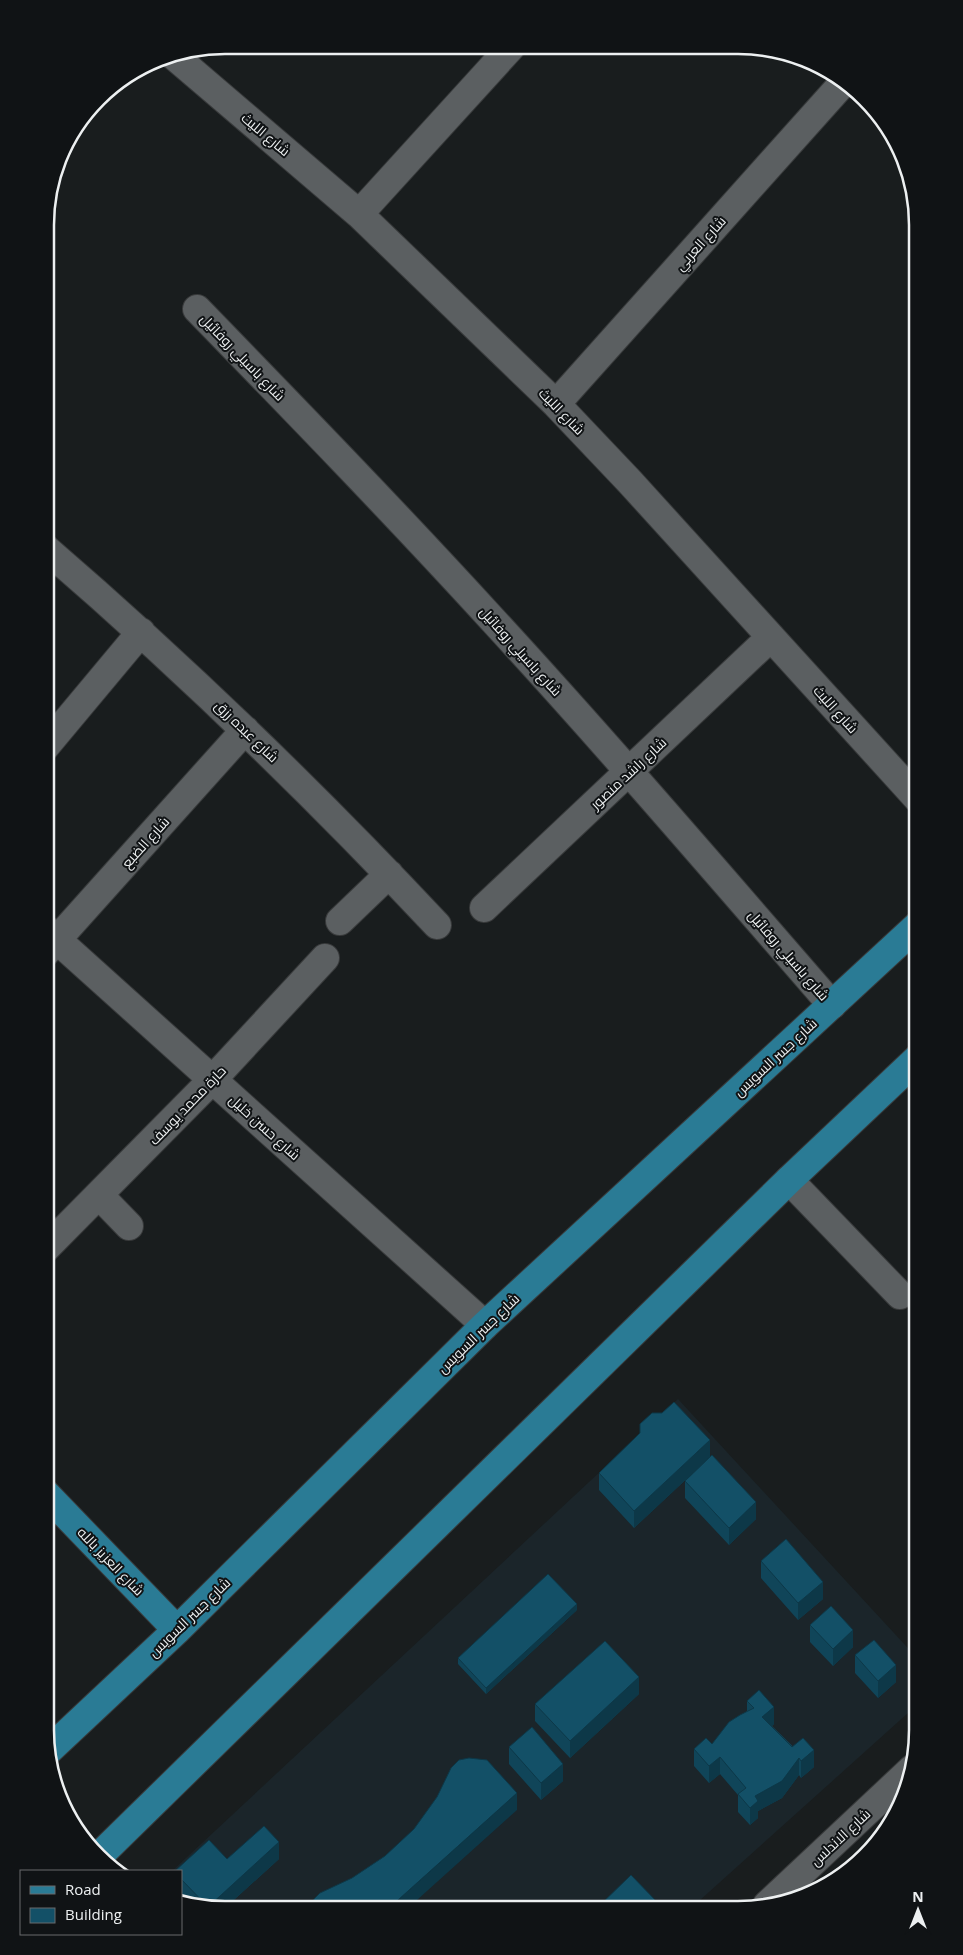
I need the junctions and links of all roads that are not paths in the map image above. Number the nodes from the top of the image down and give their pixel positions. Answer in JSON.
{"nodes":[{"id":1,"x":505,"y":54,"type":"edge"},
{"id":2,"x":179,"y":60,"type":"edge"},
{"id":3,"x":839,"y":87,"type":"edge"},
{"id":4,"x":359,"y":214,"type":"junction"},
{"id":5,"x":198,"y":309,"type":"dead end"},
{"id":6,"x":556,"y":404,"type":"junction"},
{"id":7,"x":54,"y":556,"type":"edge"},
{"id":8,"x":141,"y":632,"type":"junction"},
{"id":9,"x":771,"y":637,"type":"junction"},
{"id":10,"x":246,"y":730,"type":"junction"},
{"id":11,"x":54,"y":736,"type":"edge"},
{"id":12,"x":629,"y":771,"type":"junction"},
{"id":13,"x":909,"y":789,"type":"edge"},
{"id":14,"x":389,"y":874,"type":"junction"},
{"id":15,"x":484,"y":908,"type":"dead end"},
{"id":16,"x":340,"y":921,"type":"dead end"},
{"id":17,"x":437,"y":925,"type":"dead end"},
{"id":18,"x":909,"y":933,"type":"edge"},
{"id":19,"x":54,"y":936,"type":"edge"},
{"id":20,"x":54,"y":945,"type":"edge"},
{"id":21,"x":325,"y":958,"type":"dead end"},
{"id":22,"x":832,"y":1004,"type":"junction"},
{"id":23,"x":909,"y":1067,"type":"edge"},
{"id":24,"x":213,"y":1079,"type":"junction"},
{"id":25,"x":789,"y":1180,"type":"junction"},
{"id":26,"x":98,"y":1195,"type":"junction"},
{"id":27,"x":129,"y":1226,"type":"dead end"},
{"id":28,"x":54,"y":1240,"type":"edge"},
{"id":29,"x":900,"y":1295,"type":"dead end"},
{"id":30,"x":485,"y":1325,"type":"junction"},
{"id":31,"x":54,"y":1502,"type":"edge"},
{"id":32,"x":177,"y":1630,"type":"junction"},
{"id":33,"x":54,"y":1744,"type":"edge"},
{"id":34,"x":901,"y":1780,"type":"edge"},
{"id":35,"x":104,"y":1851,"type":"edge"},
{"id":36,"x":776,"y":1897,"type":"edge"}],
"edges":[{"from":1,"to":4,"type":"street"},
{"from":2,"to":4,"type":"street","name":"شارع الليث"},
{"from":3,"to":6,"type":"street","name":"شارع العربي"},
{"from":4,"to":6,"type":"street","name":"شارع الليث"},
{"from":5,"to":12,"type":"street","name":"شارع باسيلي روفائيل"},
{"from":6,"to":9,"type":"street","name":"شارع الليث"},
{"from":7,"to":8,"type":"street","name":"شارع عبده رزق"},
{"from":8,"to":10,"type":"street","name":"شارع عبده رزق"},
{"from":8,"to":11,"type":"street"},
{"from":9,"to":12,"type":"street","name":"شارع راشد منصور"},
{"from":9,"to":13,"type":"street","name":"شارع الليث"},
{"from":10,"to":14,"type":"street","name":"شارع عبده رزق"},
{"from":10,"to":19,"type":"street","name":"شارع الضبع"},
{"from":12,"to":15,"type":"street","name":"شارع راشد منصور"},
{"from":12,"to":22,"type":"street","name":"شارع باسيلي روفائيل"},
{"from":14,"to":16,"type":"street"},
{"from":14,"to":17,"type":"street","name":"شارع عبده رزق"},
{"from":18,"to":22,"type":"main road","name":"شارع جسر السويس"},
{"from":20,"to":24,"type":"street","name":"شارع حسن خليل"},
{"from":21,"to":24,"type":"street","name":"حارة محمد يوسف"},
{"from":22,"to":30,"type":"main road","name":"شارع جسر السويس"},
{"from":23,"to":25,"type":"main road"},
{"from":24,"to":26,"type":"street","name":"حارة محمد يوسف"},
{"from":24,"to":30,"type":"street","name":"شارع حسن خليل"},
{"from":25,"to":29,"type":"street"},
{"from":25,"to":35,"type":"main road"},
{"from":26,"to":27,"type":"street"},
{"from":26,"to":28,"type":"street","name":"حارة محمد يوسف"},
{"from":30,"to":32,"type":"main road","name":"شارع جسر السويس"},
{"from":31,"to":32,"type":"main road","name":"شارع العزيز بالله"},
{"from":32,"to":33,"type":"main road","name":"شارع جسر السويس"},
{"from":34,"to":36,"type":"street","name":"شارع الاندلس"}]}
